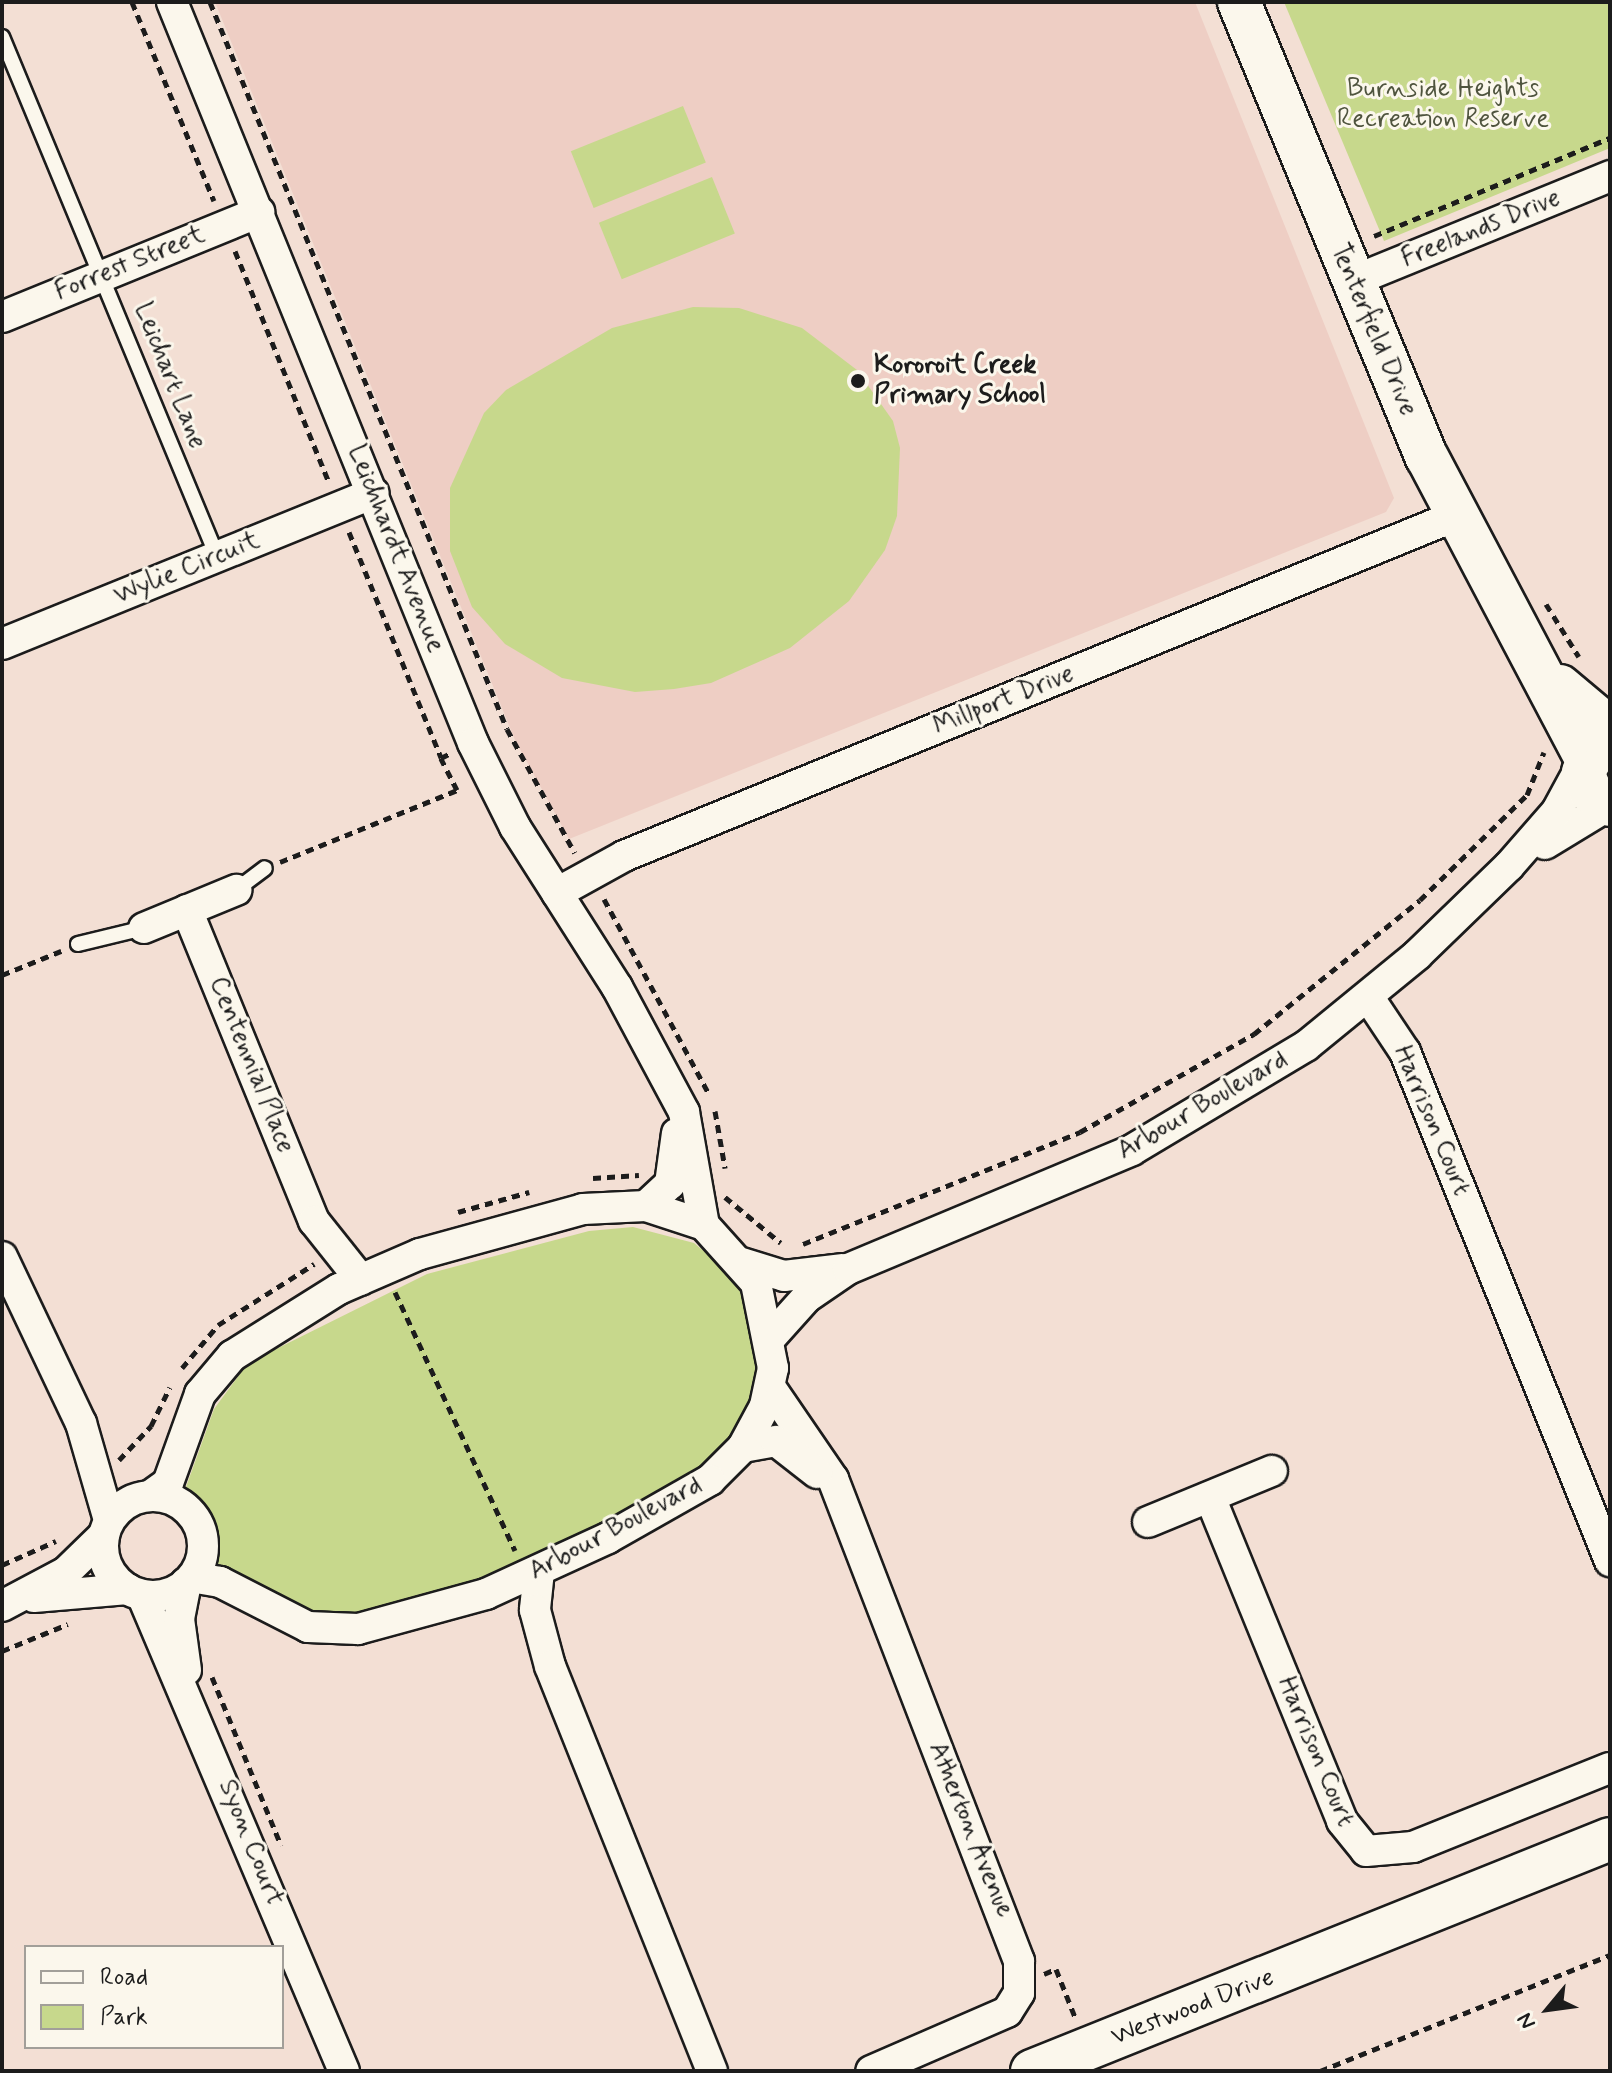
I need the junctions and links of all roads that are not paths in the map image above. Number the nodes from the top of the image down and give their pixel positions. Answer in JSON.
{"nodes":[{"id":1,"x":172,"y":2,"type":"edge"},
{"id":2,"x":1239,"y":2,"type":"edge"},
{"id":3,"x":2,"y":37,"type":"edge"},
{"id":4,"x":1610,"y":176,"type":"edge"},
{"id":5,"x":259,"y":212,"type":"junction"},
{"id":6,"x":102,"y":276,"type":"junction"},
{"id":7,"x":1353,"y":281,"type":"junction"},
{"id":8,"x":2,"y":317,"type":"edge"},
{"id":9,"x":373,"y":493,"type":"junction"},
{"id":10,"x":1455,"y":516,"type":"junction"},
{"id":11,"x":217,"y":556,"type":"junction"},
{"id":12,"x":2,"y":644,"type":"edge"},
{"id":13,"x":1597,"y":745,"type":"edge"},
{"id":14,"x":1610,"y":805,"type":"edge"},
{"id":15,"x":1509,"y":866,"type":"junction"},
{"id":16,"x":265,"y":868,"type":"road end"},
{"id":17,"x":236,"y":890,"type":"joint"},
{"id":18,"x":557,"y":893,"type":"junction"},
{"id":19,"x":187,"y":910,"type":"junction"},
{"id":20,"x":144,"y":928,"type":"joint"},
{"id":21,"x":78,"y":944,"type":"road end"},
{"id":22,"x":1369,"y":998,"type":"junction"},
{"id":23,"x":663,"y":1073,"type":"junction"},
{"id":24,"x":646,"y":1206,"type":"junction"},
{"id":25,"x":314,"y":1221,"type":"junction"},
{"id":26,"x":704,"y":1225,"type":"junction"},
{"id":27,"x":2,"y":1257,"type":"edge"},
{"id":28,"x":742,"y":1263,"type":"junction"},
{"id":29,"x":848,"y":1269,"type":"junction"},
{"id":30,"x":373,"y":1275,"type":"junction"},
{"id":31,"x":309,"y":1305,"type":"junction"},
{"id":32,"x":772,"y":1336,"type":"junction"},
{"id":33,"x":770,"y":1387,"type":"junction"},
{"id":34,"x":81,"y":1423,"type":"junction"},
{"id":35,"x":743,"y":1447,"type":"junction"},
{"id":36,"x":1272,"y":1471,"type":"dead end"},
{"id":37,"x":146,"y":1496,"type":"junction"},
{"id":38,"x":1210,"y":1497,"type":"junction"},
{"id":39,"x":843,"y":1512,"type":"junction"},
{"id":40,"x":1148,"y":1522,"type":"dead end"},
{"id":41,"x":106,"y":1528,"type":"junction"},
{"id":42,"x":1610,"y":1561,"type":"edge"},
{"id":43,"x":533,"y":1574,"type":"junction"},
{"id":44,"x":189,"y":1580,"type":"junction"},
{"id":45,"x":135,"y":1592,"type":"junction"},
{"id":46,"x":486,"y":1594,"type":"junction"},
{"id":47,"x":11,"y":1602,"type":"edge"},
{"id":48,"x":550,"y":1666,"type":"junction"},
{"id":49,"x":194,"y":1703,"type":"junction"},
{"id":50,"x":1610,"y":1768,"type":"edge"},
{"id":51,"x":1610,"y":1839,"type":"edge"},
{"id":52,"x":1354,"y":1945,"type":"junction"},
{"id":53,"x":344,"y":2071,"type":"edge"},
{"id":54,"x":712,"y":2071,"type":"edge"},
{"id":55,"x":871,"y":2071,"type":"edge"},
{"id":56,"x":1032,"y":2071,"type":"edge"},
{"id":57,"x":1096,"y":2071,"type":"edge"}],
"edges":[{"from":1,"to":5,"type":"street","name":"Leichhardt Avenue"},
{"from":2,"to":7,"type":"street","name":"Tenterfield Drive"},
{"from":3,"to":6,"type":"lane","name":"Leichart Lane"},
{"from":4,"to":7,"type":"street","name":"Freelands Drive"},
{"from":5,"to":6,"type":"street","name":"Forrest Street"},
{"from":5,"to":9,"type":"street","name":"Leichhardt Avenue"},
{"from":6,"to":8,"type":"street","name":"Forrest Street"},
{"from":6,"to":11,"type":"lane","name":"Leichart Lane"},
{"from":7,"to":10,"type":"street","name":"Tenterfield Drive"},
{"from":9,"to":11,"type":"street","name":"Wylie Circuit"},
{"from":9,"to":18,"type":"street","name":"Leichhardt Avenue"},
{"from":10,"to":13,"type":"street","name":"Tenterfield Drive"},
{"from":10,"to":18,"type":"street","name":"Millport Drive"},
{"from":11,"to":12,"type":"street","name":"Wylie Circuit"},
{"from":13,"to":14,"type":"street","name":"Tenterfield Drive"},
{"from":13,"to":15,"type":"street"},
{"from":14,"to":15,"type":"street"},
{"from":15,"to":22,"type":"street","name":"Arbour Boulevard"},
{"from":16,"to":17,"type":"lane"},
{"from":17,"to":19,"type":"street"},
{"from":18,"to":23,"type":"street","name":"Leichhardt Avenue"},
{"from":19,"to":20,"type":"street"},
{"from":19,"to":25,"type":"street","name":"Centennial Place"},
{"from":20,"to":21,"type":"lane"},
{"from":22,"to":29,"type":"street","name":"Arbour Boulevard"},
{"from":22,"to":42,"type":"street","name":"Harrison Court"},
{"from":23,"to":24,"type":"street"},
{"from":23,"to":26,"type":"street","name":"Leichhardt Avenue"},
{"from":24,"to":26,"type":"street","name":"Arbour Boulevard"},
{"from":24,"to":30,"type":"street","name":"Arbour Boulevard"},
{"from":25,"to":30,"type":"street"},
{"from":25,"to":31,"type":"street"},
{"from":26,"to":28,"type":"street","name":"Arbour Boulevard"},
{"from":27,"to":34,"type":"street"},
{"from":28,"to":29,"type":"street"},
{"from":28,"to":32,"type":"street","name":"Arbour Boulevard"},
{"from":29,"to":32,"type":"street"},
{"from":30,"to":31,"type":"street","name":"Arbour Boulevard"},
{"from":31,"to":37,"type":"street","name":"Arbour Boulevard"},
{"from":32,"to":33,"type":"street","name":"Arbour Boulevard"},
{"from":33,"to":35,"type":"street","name":"Arbour Boulevard"},
{"from":33,"to":39,"type":"street","name":"Atherton Avenue"},
{"from":34,"to":37,"type":"street"},
{"from":34,"to":41,"type":"street"},
{"from":35,"to":39,"type":"street"},
{"from":35,"to":43,"type":"street","name":"Arbour Boulevard"},
{"from":36,"to":38,"type":"street"},
{"from":37,"to":41,"type":"street"},
{"from":37,"to":44,"type":"street"},
{"from":38,"to":40,"type":"street"},
{"from":38,"to":50,"type":"street","name":"Harrison Court"},
{"from":39,"to":55,"type":"street","name":"Atherton Avenue"},
{"from":41,"to":45,"type":"street"},
{"from":41,"to":47,"type":"street"},
{"from":43,"to":46,"type":"street","name":"Arbour Boulevard"},
{"from":43,"to":48,"type":"street"},
{"from":44,"to":45,"type":"street"},
{"from":44,"to":46,"type":"street","name":"Arbour Boulevard"},
{"from":44,"to":49,"type":"street"},
{"from":45,"to":47,"type":"street"},
{"from":45,"to":49,"type":"street"},
{"from":46,"to":48,"type":"street"},
{"from":48,"to":54,"type":"street"},
{"from":49,"to":53,"type":"street","name":"Syon Court"},
{"from":51,"to":52,"type":"street","name":"Westwood Drive"},
{"from":52,"to":56,"type":"street","name":"Westwood Drive"},
{"from":52,"to":57,"type":"street","name":"Westwood Drive"}]}
